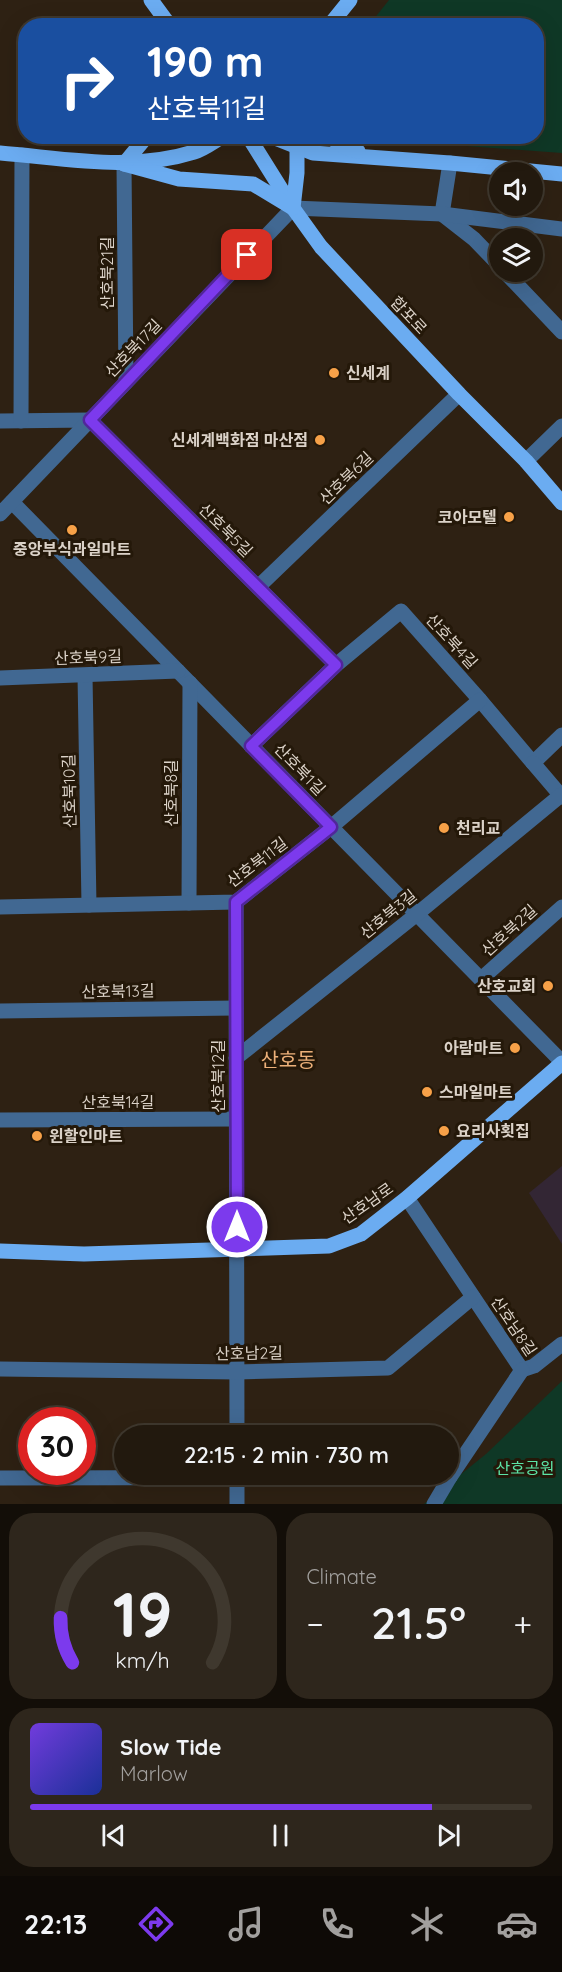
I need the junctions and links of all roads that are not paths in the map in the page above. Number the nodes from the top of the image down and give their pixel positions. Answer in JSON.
{"nodes":[{"id":1,"x":151,"y":0,"type":"edge"},
{"id":2,"x":350,"y":0,"type":"edge"},
{"id":3,"x":164,"y":18,"type":"edge"},
{"id":4,"x":335,"y":18,"type":"edge"},
{"id":5,"x":140,"y":144,"type":"edge"},
{"id":6,"x":209,"y":144,"type":"edge"},
{"id":7,"x":253,"y":144,"type":"edge"},
{"id":8,"x":297,"y":144,"type":"edge"},
{"id":9,"x":300,"y":144,"type":"edge"},
{"id":10,"x":340,"y":144,"type":"edge"},
{"id":11,"x":0,"y":153,"type":"edge"},
{"id":12,"x":22,"y":155,"type":"junction"},
{"id":13,"x":384,"y":158,"type":"junction"},
{"id":14,"x":450,"y":163,"type":"junction"},
{"id":15,"x":124,"y":164,"type":"junction"},
{"id":16,"x":562,"y":174,"type":"edge"},
{"id":17,"x":293,"y":208,"type":"junction"},
{"id":18,"x":442,"y":214,"type":"junction"},
{"id":19,"x":562,"y":229,"type":"edge"},
{"id":20,"x":489,"y":255,"type":"edge"},
{"id":21,"x":514,"y":282,"type":"edge"},
{"id":22,"x":562,"y":332,"type":"edge"},
{"id":23,"x":126,"y":382,"type":"junction"},
{"id":24,"x":459,"y":394,"type":"junction"},
{"id":25,"x":90,"y":420,"type":"junction"},
{"id":26,"x":0,"y":421,"type":"edge"},
{"id":27,"x":21,"y":421,"type":"junction"},
{"id":28,"x":562,"y":426,"type":"edge"},
{"id":29,"x":526,"y":461,"type":"junction"},
{"id":30,"x":12,"y":502,"type":"junction"},
{"id":31,"x":562,"y":503,"type":"edge"},
{"id":32,"x":0,"y":514,"type":"edge"},
{"id":33,"x":258,"y":587,"type":"junction"},
{"id":34,"x":336,"y":665,"type":"junction"},
{"id":35,"x":178,"y":671,"type":"junction"},
{"id":36,"x":85,"y":676,"type":"junction"},
{"id":37,"x":0,"y":678,"type":"edge"},
{"id":38,"x":190,"y":683,"type":"junction"},
{"id":39,"x":480,"y":700,"type":"junction"},
{"id":40,"x":562,"y":735,"type":"edge"},
{"id":41,"x":251,"y":746,"type":"junction"},
{"id":42,"x":533,"y":763,"type":"junction"},
{"id":43,"x":561,"y":796,"type":"edge"},
{"id":44,"x":331,"y":827,"type":"junction"},
{"id":45,"x":236,"y":902,"type":"junction"},
{"id":46,"x":189,"y":903,"type":"junction"},
{"id":47,"x":89,"y":905,"type":"junction"},
{"id":48,"x":0,"y":907,"type":"edge"},
{"id":49,"x":562,"y":907,"type":"edge"},
{"id":50,"x":417,"y":915,"type":"junction"},
{"id":51,"x":481,"y":980,"type":"junction"},
{"id":52,"x":236,"y":1008,"type":"junction"},
{"id":53,"x":0,"y":1011,"type":"edge"},
{"id":54,"x":236,"y":1058,"type":"junction"},
{"id":55,"x":562,"y":1062,"type":"edge"},
{"id":56,"x":236,"y":1119,"type":"junction"},
{"id":57,"x":0,"y":1120,"type":"edge"},
{"id":58,"x":407,"y":1198,"type":"junction"},
{"id":59,"x":237,"y":1249,"type":"junction"},
{"id":60,"x":0,"y":1251,"type":"edge"},
{"id":61,"x":473,"y":1297,"type":"junction"},
{"id":62,"x":562,"y":1344,"type":"edge"},
{"id":63,"x":0,"y":1370,"type":"edge"},
{"id":64,"x":522,"y":1370,"type":"junction"},
{"id":65,"x":237,"y":1372,"type":"junction"},
{"id":66,"x":237,"y":1425,"type":"edge"},
{"id":67,"x":459,"y":1464,"type":"edge"},
{"id":68,"x":114,"y":1477,"type":"edge"},
{"id":69,"x":0,"y":1478,"type":"edge"},
{"id":70,"x":237,"y":1485,"type":"edge"},
{"id":71,"x":445,"y":1485,"type":"edge"},
{"id":72,"x":237,"y":1504,"type":"edge"},
{"id":73,"x":434,"y":1504,"type":"edge"}],
"edges":[{"from":1,"to":3,"type":"main road"},
{"from":2,"to":4,"type":"main road"},
{"from":5,"to":15,"type":"main road"},
{"from":6,"to":15,"type":"main road"},
{"from":7,"to":17,"type":"main road","name":"합포로"},
{"from":8,"to":17,"type":"main road"},
{"from":9,"to":13,"type":"main road"},
{"from":10,"to":13,"type":"main road"},
{"from":11,"to":12,"type":"main road"},
{"from":12,"to":15,"type":"main road"},
{"from":12,"to":27,"type":"street"},
{"from":13,"to":14,"type":"main road"},
{"from":14,"to":16,"type":"main road"},
{"from":14,"to":18,"type":"street"},
{"from":15,"to":17,"type":"main road"},
{"from":15,"to":23,"type":"street","name":"산호북21길"},
{"from":17,"to":18,"type":"street"},
{"from":17,"to":23,"type":"street","name":"산호북17길"},
{"from":17,"to":24,"type":"main road","name":"합포로"},
{"from":18,"to":19,"type":"street"},
{"from":18,"to":20,"type":"street"},
{"from":21,"to":22,"type":"street"},
{"from":23,"to":25,"type":"street","name":"산호북17길"},
{"from":24,"to":29,"type":"main road","name":"합포로"},
{"from":24,"to":33,"type":"street","name":"산호북6길"},
{"from":25,"to":27,"type":"street"},
{"from":25,"to":30,"type":"street","name":"산호북17길"},
{"from":25,"to":33,"type":"street","name":"산호북5길"},
{"from":26,"to":27,"type":"street"},
{"from":28,"to":29,"type":"street"},
{"from":29,"to":31,"type":"main road","name":"합포로"},
{"from":30,"to":32,"type":"street","name":"산호북17길"},
{"from":30,"to":35,"type":"street","name":"산호북1길"},
{"from":33,"to":34,"type":"street","name":"산호북5길"},
{"from":34,"to":39,"type":"street","name":"산호북4길"},
{"from":34,"to":41,"type":"street","name":"산호북4길"},
{"from":35,"to":36,"type":"street","name":"산호북9길"},
{"from":35,"to":38,"type":"street","name":"산호북1길"},
{"from":36,"to":37,"type":"street","name":"산호북9길"},
{"from":36,"to":47,"type":"street","name":"산호북10길"},
{"from":38,"to":41,"type":"street","name":"산호북1길"},
{"from":38,"to":46,"type":"street","name":"산호북8길"},
{"from":39,"to":42,"type":"street","name":"산호북4길"},
{"from":39,"to":44,"type":"street","name":"산호북11길"},
{"from":40,"to":42,"type":"street"},
{"from":41,"to":44,"type":"street","name":"산호북1길"},
{"from":42,"to":43,"type":"street","name":"산호북4길"},
{"from":43,"to":50,"type":"street","name":"산호북3길"},
{"from":44,"to":45,"type":"street","name":"산호북11길"},
{"from":44,"to":50,"type":"street","name":"산호북1길"},
{"from":45,"to":46,"type":"street","name":"산호북11길"},
{"from":45,"to":52,"type":"street","name":"산호북12길"},
{"from":46,"to":47,"type":"street","name":"산호북11길"},
{"from":47,"to":48,"type":"street","name":"산호북11길"},
{"from":49,"to":51,"type":"street","name":"산호북2길"},
{"from":50,"to":51,"type":"street","name":"산호북1길"},
{"from":50,"to":54,"type":"street","name":"산호북3길"},
{"from":51,"to":55,"type":"street","name":"산호북1길"},
{"from":52,"to":53,"type":"street","name":"산호북13길"},
{"from":52,"to":54,"type":"street","name":"산호북12길"},
{"from":54,"to":56,"type":"street","name":"산호북12길"},
{"from":55,"to":58,"type":"main road","name":"산호남로"},
{"from":56,"to":57,"type":"street","name":"산호북14길"},
{"from":56,"to":59,"type":"street","name":"산호북12길"},
{"from":58,"to":59,"type":"main road","name":"산호남로"},
{"from":58,"to":61,"type":"street","name":"산호남8길"},
{"from":59,"to":60,"type":"main road","name":"산호남로"},
{"from":59,"to":65,"type":"street","name":"산호북12길"},
{"from":61,"to":64,"type":"street","name":"산호남8길"},
{"from":61,"to":65,"type":"street","name":"산호남2길"},
{"from":62,"to":64,"type":"street"},
{"from":63,"to":65,"type":"street","name":"산호남2길"},
{"from":64,"to":67,"type":"street","name":"산호남8길"},
{"from":65,"to":66,"type":"street","name":"산호북12길"},
{"from":68,"to":69,"type":"street"},
{"from":70,"to":72,"type":"street"},
{"from":71,"to":73,"type":"street","name":"산호남8길"}]}
